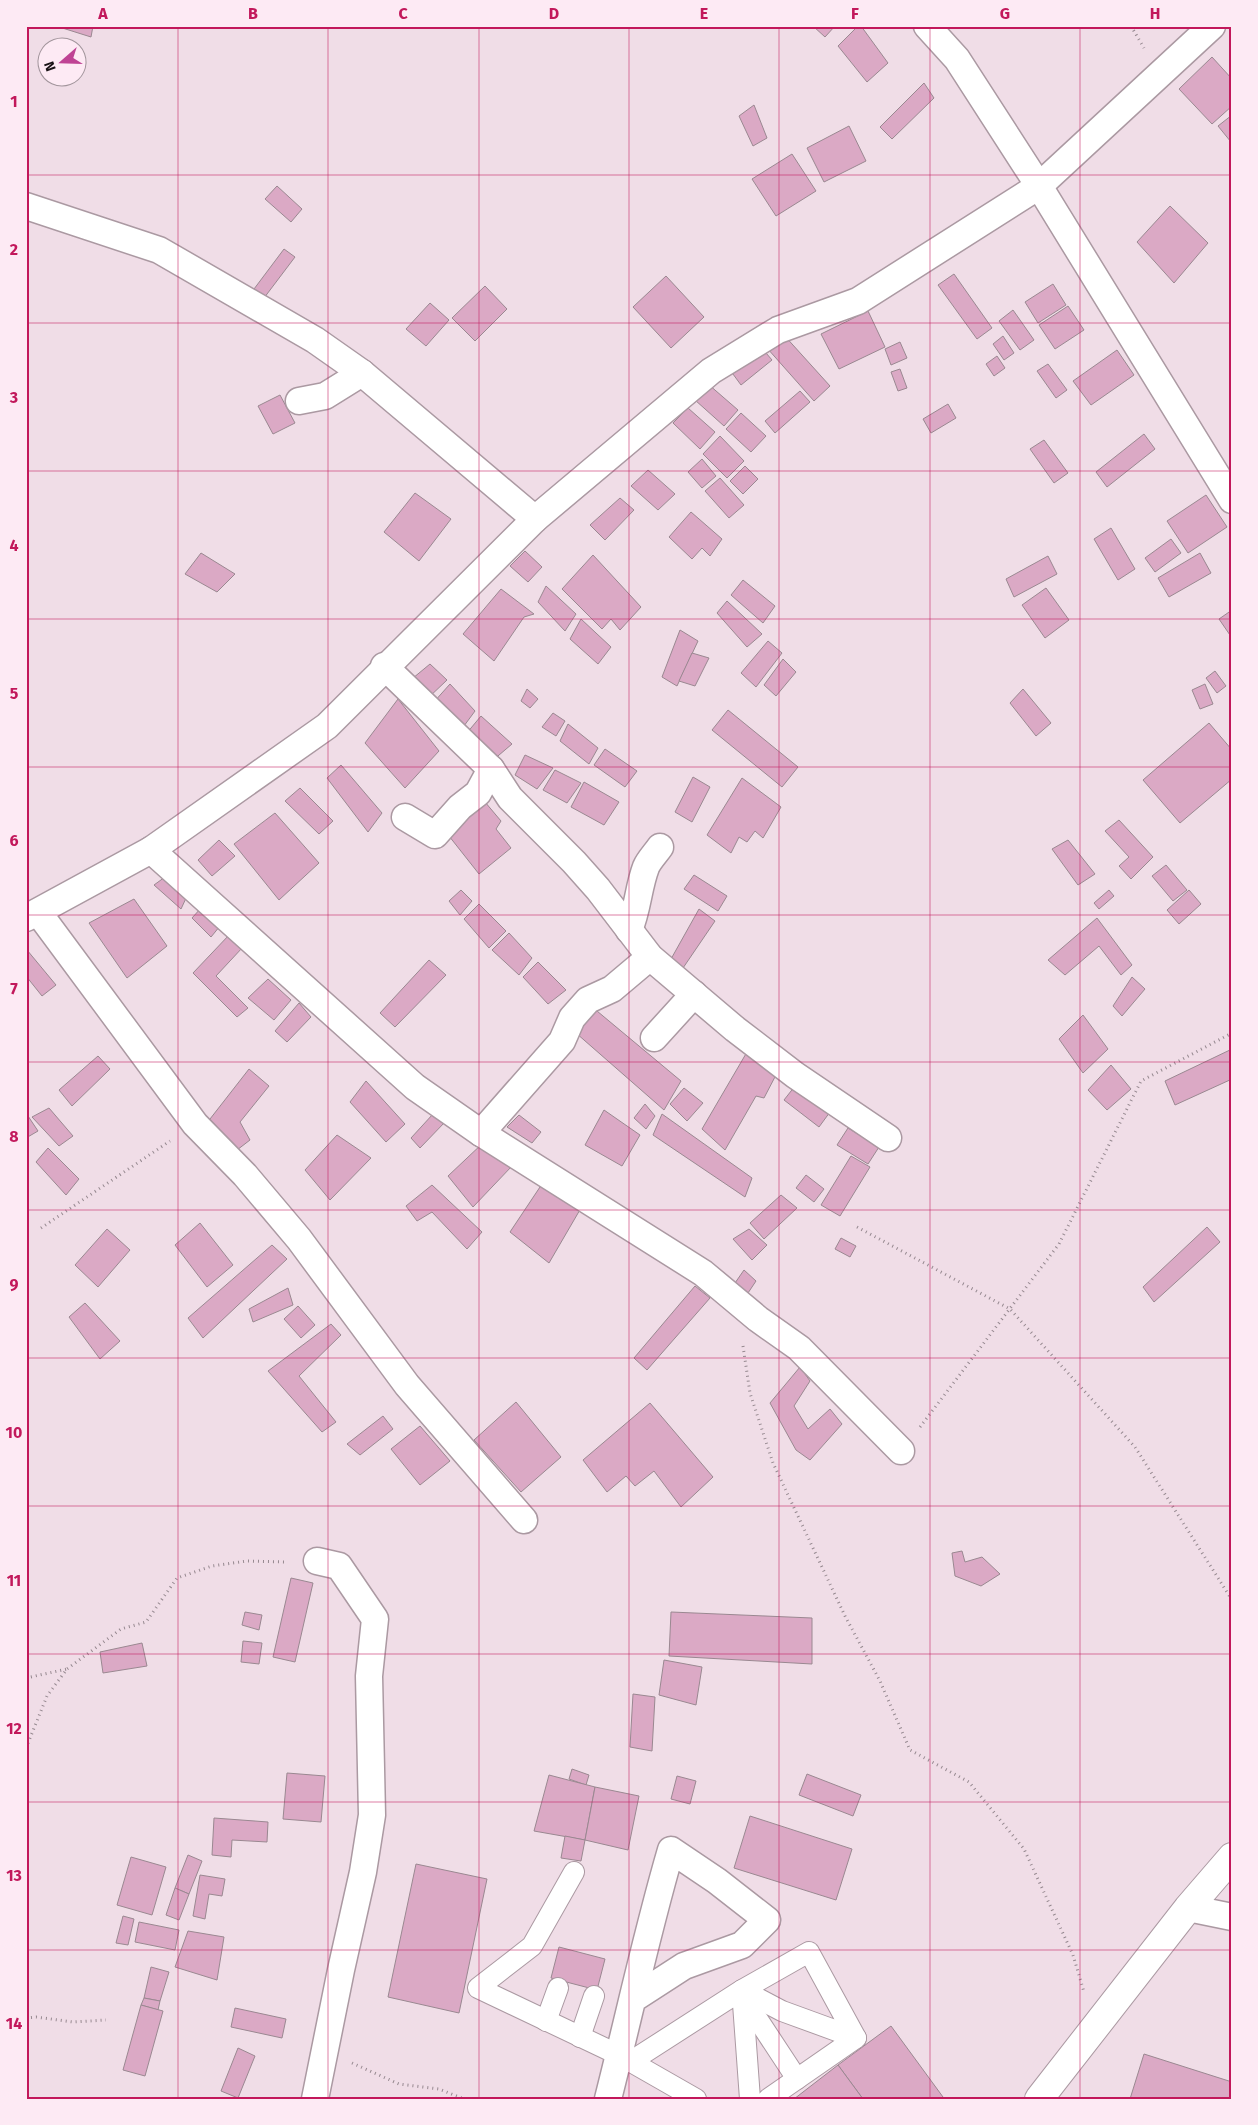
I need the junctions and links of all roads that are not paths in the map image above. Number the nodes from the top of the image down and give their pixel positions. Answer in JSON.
{"nodes":[{"id":1,"x":926,"y":26,"type":"edge"},
{"id":2,"x":1212,"y":26,"type":"edge"},
{"id":3,"x":1039,"y":186,"type":"junction"},
{"id":4,"x":26,"y":206,"type":"edge"},
{"id":5,"x":362,"y":373,"type":"junction"},
{"id":6,"x":298,"y":401,"type":"dead end"},
{"id":7,"x":1232,"y":500,"type":"edge"},
{"id":8,"x":535,"y":519,"type":"junction"},
{"id":9,"x":384,"y":666,"type":"junction"},
{"id":10,"x":491,"y":769,"type":"junction"},
{"id":11,"x":405,"y":817,"type":"dead end"},
{"id":12,"x":660,"y":847,"type":"dead end"},
{"id":13,"x":151,"y":850,"type":"junction"},
{"id":14,"x":32,"y":915,"type":"edge"},
{"id":15,"x":629,"y":930,"type":"junction"},
{"id":16,"x":650,"y":958,"type":"junction"},
{"id":17,"x":694,"y":994,"type":"junction"},
{"id":18,"x":654,"y":1038,"type":"dead end"},
{"id":19,"x":481,"y":1133,"type":"junction"},
{"id":20,"x":888,"y":1138,"type":"dead end"},
{"id":21,"x":901,"y":1451,"type":"road end"},
{"id":22,"x":524,"y":1520,"type":"dead end"},
{"id":23,"x":317,"y":1561,"type":"road end"},
{"id":24,"x":1232,"y":1857,"type":"edge"},
{"id":25,"x":574,"y":1872,"type":"dead end"},
{"id":26,"x":1188,"y":1908,"type":"junction"},
{"id":27,"x":1232,"y":1917,"type":"edge"},
{"id":28,"x":558,"y":1988,"type":"dead end"},
{"id":29,"x":742,"y":1993,"type":"junction"},
{"id":30,"x":594,"y":1996,"type":"dead end"},
{"id":31,"x":633,"y":1999,"type":"junction"},
{"id":32,"x":546,"y":2021,"type":"junction"},
{"id":33,"x":580,"y":2037,"type":"junction"},
{"id":34,"x":856,"y":2038,"type":"junction"},
{"id":35,"x":625,"y":2058,"type":"junction"},
{"id":36,"x":797,"y":2080,"type":"junction"},
{"id":37,"x":315,"y":2099,"type":"edge"},
{"id":38,"x":608,"y":2099,"type":"edge"},
{"id":39,"x":696,"y":2099,"type":"edge"},
{"id":40,"x":750,"y":2099,"type":"edge"},
{"id":41,"x":768,"y":2099,"type":"edge"},
{"id":42,"x":1039,"y":2099,"type":"edge"}],
"edges":[{"from":1,"to":3,"type":"street"},
{"from":2,"to":3,"type":"street"},
{"from":3,"to":7,"type":"street"},
{"from":3,"to":8,"type":"street"},
{"from":4,"to":5,"type":"street"},
{"from":5,"to":6,"type":"street"},
{"from":5,"to":8,"type":"street"},
{"from":8,"to":9,"type":"street"},
{"from":9,"to":10,"type":"street"},
{"from":9,"to":13,"type":"street"},
{"from":10,"to":11,"type":"street"},
{"from":10,"to":15,"type":"street"},
{"from":12,"to":15,"type":"street"},
{"from":13,"to":14,"type":"street"},
{"from":13,"to":19,"type":"street"},
{"from":14,"to":22,"type":"street"},
{"from":15,"to":16,"type":"street"},
{"from":16,"to":17,"type":"street"},
{"from":16,"to":19,"type":"street"},
{"from":17,"to":18,"type":"street"},
{"from":17,"to":20,"type":"street"},
{"from":19,"to":21,"type":"street"},
{"from":23,"to":37,"type":"street"},
{"from":24,"to":26,"type":"street"},
{"from":25,"to":32,"type":"street"},
{"from":26,"to":27,"type":"street"},
{"from":26,"to":42,"type":"street"},
{"from":28,"to":32,"type":"street"},
{"from":29,"to":34,"type":"street"},
{"from":29,"to":34,"type":"street"},
{"from":29,"to":35,"type":"street"},
{"from":29,"to":36,"type":"street"},
{"from":29,"to":40,"type":"street"},
{"from":30,"to":33,"type":"street"},
{"from":31,"to":31,"type":"street"},
{"from":31,"to":35,"type":"street"},
{"from":32,"to":33,"type":"street"},
{"from":33,"to":35,"type":"street"},
{"from":34,"to":36,"type":"street"},
{"from":35,"to":38,"type":"street"},
{"from":35,"to":39,"type":"street"},
{"from":36,"to":41,"type":"street"}]}
